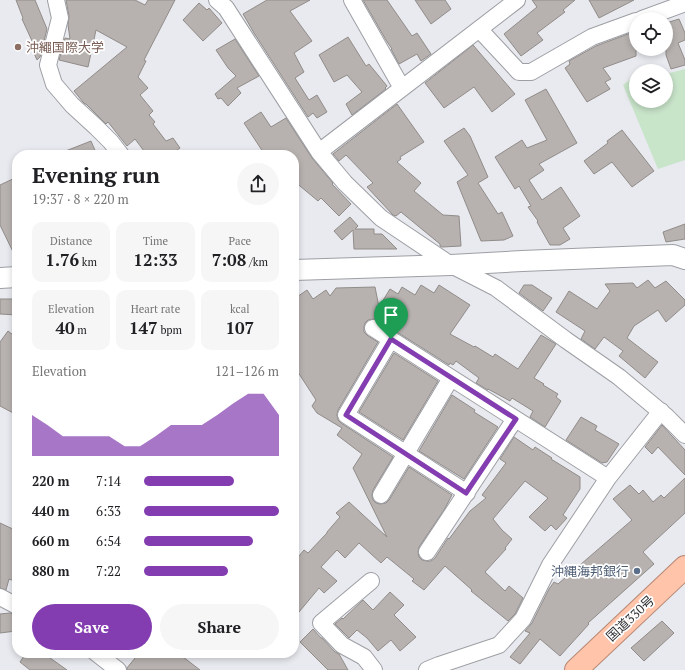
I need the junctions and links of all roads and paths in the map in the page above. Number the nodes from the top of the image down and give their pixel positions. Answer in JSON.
{"nodes":[{"id":1,"x":56,"y":0,"type":"edge"},
{"id":2,"x":352,"y":0,"type":"edge"},
{"id":3,"x":517,"y":0,"type":"edge"},
{"id":4,"x":223,"y":3,"type":"edge"},
{"id":5,"x":683,"y":4,"type":"edge"},
{"id":6,"x":661,"y":12,"type":"edge"},
{"id":7,"x":629,"y":24,"type":"edge"},
{"id":8,"x":479,"y":29,"type":"junction"},
{"id":9,"x":402,"y":88,"type":"junction"},
{"id":10,"x":117,"y":150,"type":"edge"},
{"id":11,"x":319,"y":152,"type":"junction"},
{"id":12,"x":685,"y":258,"type":"edge"},
{"id":13,"x":451,"y":265,"type":"junction"},
{"id":14,"x":299,"y":270,"type":"edge"},
{"id":15,"x":0,"y":278,"type":"edge"},
{"id":16,"x":12,"y":278,"type":"edge"},
{"id":17,"x":373,"y":328,"type":"dead end"},
{"id":18,"x":391,"y":339,"type":"junction"},
{"id":19,"x":451,"y":378,"type":"junction"},
{"id":20,"x":661,"y":411,"type":"junction"},
{"id":21,"x":516,"y":419,"type":"junction"},
{"id":22,"x":685,"y":435,"type":"edge"},
{"id":23,"x":405,"y":453,"type":"junction"},
{"id":24,"x":608,"y":478,"type":"junction"},
{"id":25,"x":466,"y":493,"type":"junction"},
{"id":26,"x":381,"y":495,"type":"dead end"},
{"id":27,"x":427,"y":552,"type":"dead end"},
{"id":28,"x":685,"y":567,"type":"edge"},
{"id":29,"x":371,"y":581,"type":"dead end"},
{"id":30,"x":0,"y":598,"type":"edge"},
{"id":31,"x":12,"y":604,"type":"edge"},
{"id":32,"x":102,"y":658,"type":"edge"},
{"id":33,"x":118,"y":670,"type":"edge"},
{"id":34,"x":374,"y":670,"type":"edge"},
{"id":35,"x":427,"y":670,"type":"edge"},
{"id":36,"x":576,"y":670,"type":"edge"}],
"edges":[{"from":1,"to":10,"type":"street"},
{"from":2,"to":9,"type":"street"},
{"from":3,"to":8,"type":"street"},
{"from":4,"to":11,"type":"street"},
{"from":5,"to":6,"type":"street"},
{"from":7,"to":8,"type":"street"},
{"from":8,"to":9,"type":"street"},
{"from":9,"to":11,"type":"street"},
{"from":11,"to":13,"type":"street"},
{"from":12,"to":13,"type":"street"},
{"from":13,"to":14,"type":"street"},
{"from":13,"to":20,"type":"street"},
{"from":15,"to":16,"type":"street"},
{"from":17,"to":18,"type":"street"},
{"from":18,"to":19,"type":"street"},
{"from":18,"to":23,"type":"street"},
{"from":19,"to":21,"type":"street"},
{"from":19,"to":23,"type":"street"},
{"from":20,"to":22,"type":"street"},
{"from":20,"to":24,"type":"street"},
{"from":21,"to":24,"type":"street"},
{"from":21,"to":25,"type":"street"},
{"from":23,"to":25,"type":"street"},
{"from":23,"to":26,"type":"street"},
{"from":24,"to":35,"type":"street"},
{"from":25,"to":27,"type":"street"},
{"from":28,"to":36,"type":"highway","name":"国道330号"},
{"from":29,"to":34,"type":"street"},
{"from":30,"to":31,"type":"street"},
{"from":32,"to":33,"type":"street"}]}
